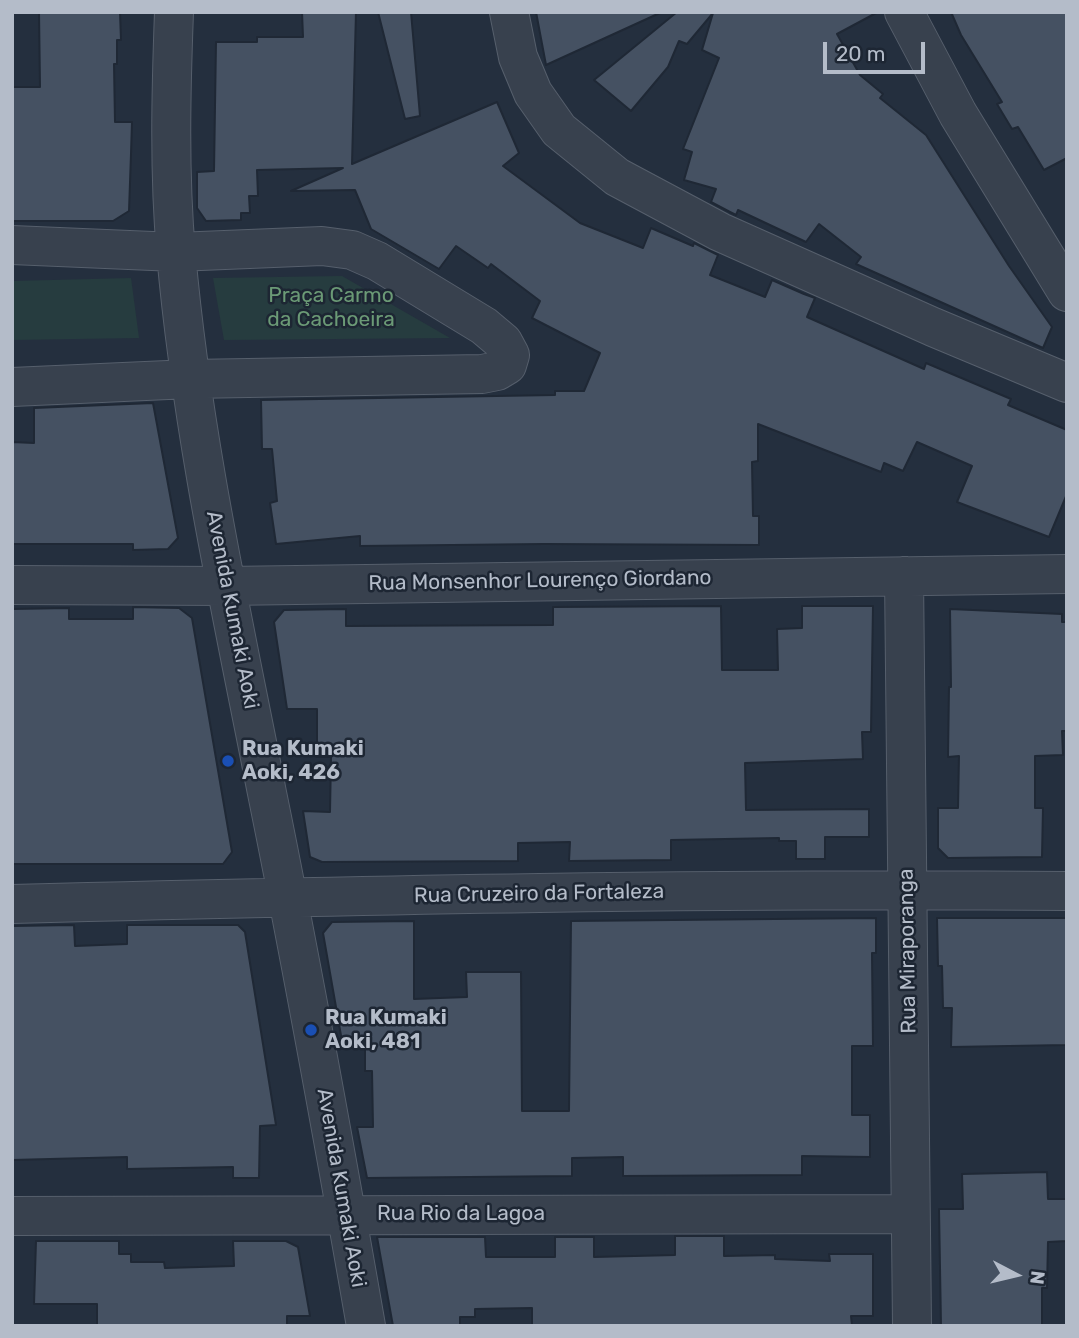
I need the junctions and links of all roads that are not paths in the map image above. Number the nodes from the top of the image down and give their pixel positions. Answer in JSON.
{"nodes":[{"id":1,"x":174,"y":12,"type":"edge"},
{"id":2,"x":509,"y":12,"type":"edge"},
{"id":3,"x":904,"y":12,"type":"edge"},
{"id":4,"x":12,"y":245,"type":"edge"},
{"id":5,"x":176,"y":252,"type":"junction"},
{"id":6,"x":1067,"y":292,"type":"edge"},
{"id":7,"x":190,"y":379,"type":"junction"},
{"id":8,"x":1067,"y":383,"type":"edge"},
{"id":9,"x":12,"y":387,"type":"edge"},
{"id":10,"x":1067,"y":574,"type":"edge"},
{"id":11,"x":904,"y":576,"type":"junction"},
{"id":12,"x":12,"y":585,"type":"edge"},
{"id":13,"x":226,"y":586,"type":"junction"},
{"id":14,"x":908,"y":889,"type":"junction"},
{"id":15,"x":1067,"y":891,"type":"edge"},
{"id":16,"x":288,"y":897,"type":"junction"},
{"id":17,"x":12,"y":904,"type":"edge"},
{"id":18,"x":347,"y":1214,"type":"junction"},
{"id":19,"x":911,"y":1214,"type":"junction"},
{"id":20,"x":12,"y":1216,"type":"edge"},
{"id":21,"x":366,"y":1326,"type":"edge"},
{"id":22,"x":912,"y":1326,"type":"edge"}],
"edges":[{"from":1,"to":5,"type":"street","name":"Avenida Kumaki Aoki"},
{"from":2,"to":8,"type":"street"},
{"from":3,"to":6,"type":"street"},
{"from":4,"to":5,"type":"street"},
{"from":5,"to":7,"type":"street","name":"Avenida Kumaki Aoki"},
{"from":5,"to":7,"type":"street"},
{"from":7,"to":9,"type":"street"},
{"from":7,"to":13,"type":"street","name":"Avenida Kumaki Aoki"},
{"from":10,"to":11,"type":"street","name":"Rua Monsenhor Lourenço Giordano"},
{"from":11,"to":13,"type":"street","name":"Rua Monsenhor Lourenço Giordano"},
{"from":11,"to":14,"type":"street","name":"Rua Miraporanga"},
{"from":12,"to":13,"type":"street","name":"Rua Monsenhor Lourenço Giordano"},
{"from":13,"to":16,"type":"street","name":"Avenida Kumaki Aoki"},
{"from":14,"to":15,"type":"street","name":"Rua Cruzeiro da Fortaleza"},
{"from":14,"to":16,"type":"street","name":"Rua Cruzeiro da Fortaleza"},
{"from":14,"to":19,"type":"street","name":"Rua Miraporanga"},
{"from":16,"to":17,"type":"street","name":"Rua Cruzeiro da Fortaleza"},
{"from":16,"to":18,"type":"street","name":"Avenida Kumaki Aoki"},
{"from":18,"to":19,"type":"street","name":"Rua Rio da Lagoa"},
{"from":18,"to":20,"type":"street","name":"Rua Rio da Lagoa"},
{"from":18,"to":21,"type":"street","name":"Avenida Kumaki Aoki"},
{"from":19,"to":22,"type":"street","name":"Rua Miraporanga"}]}
